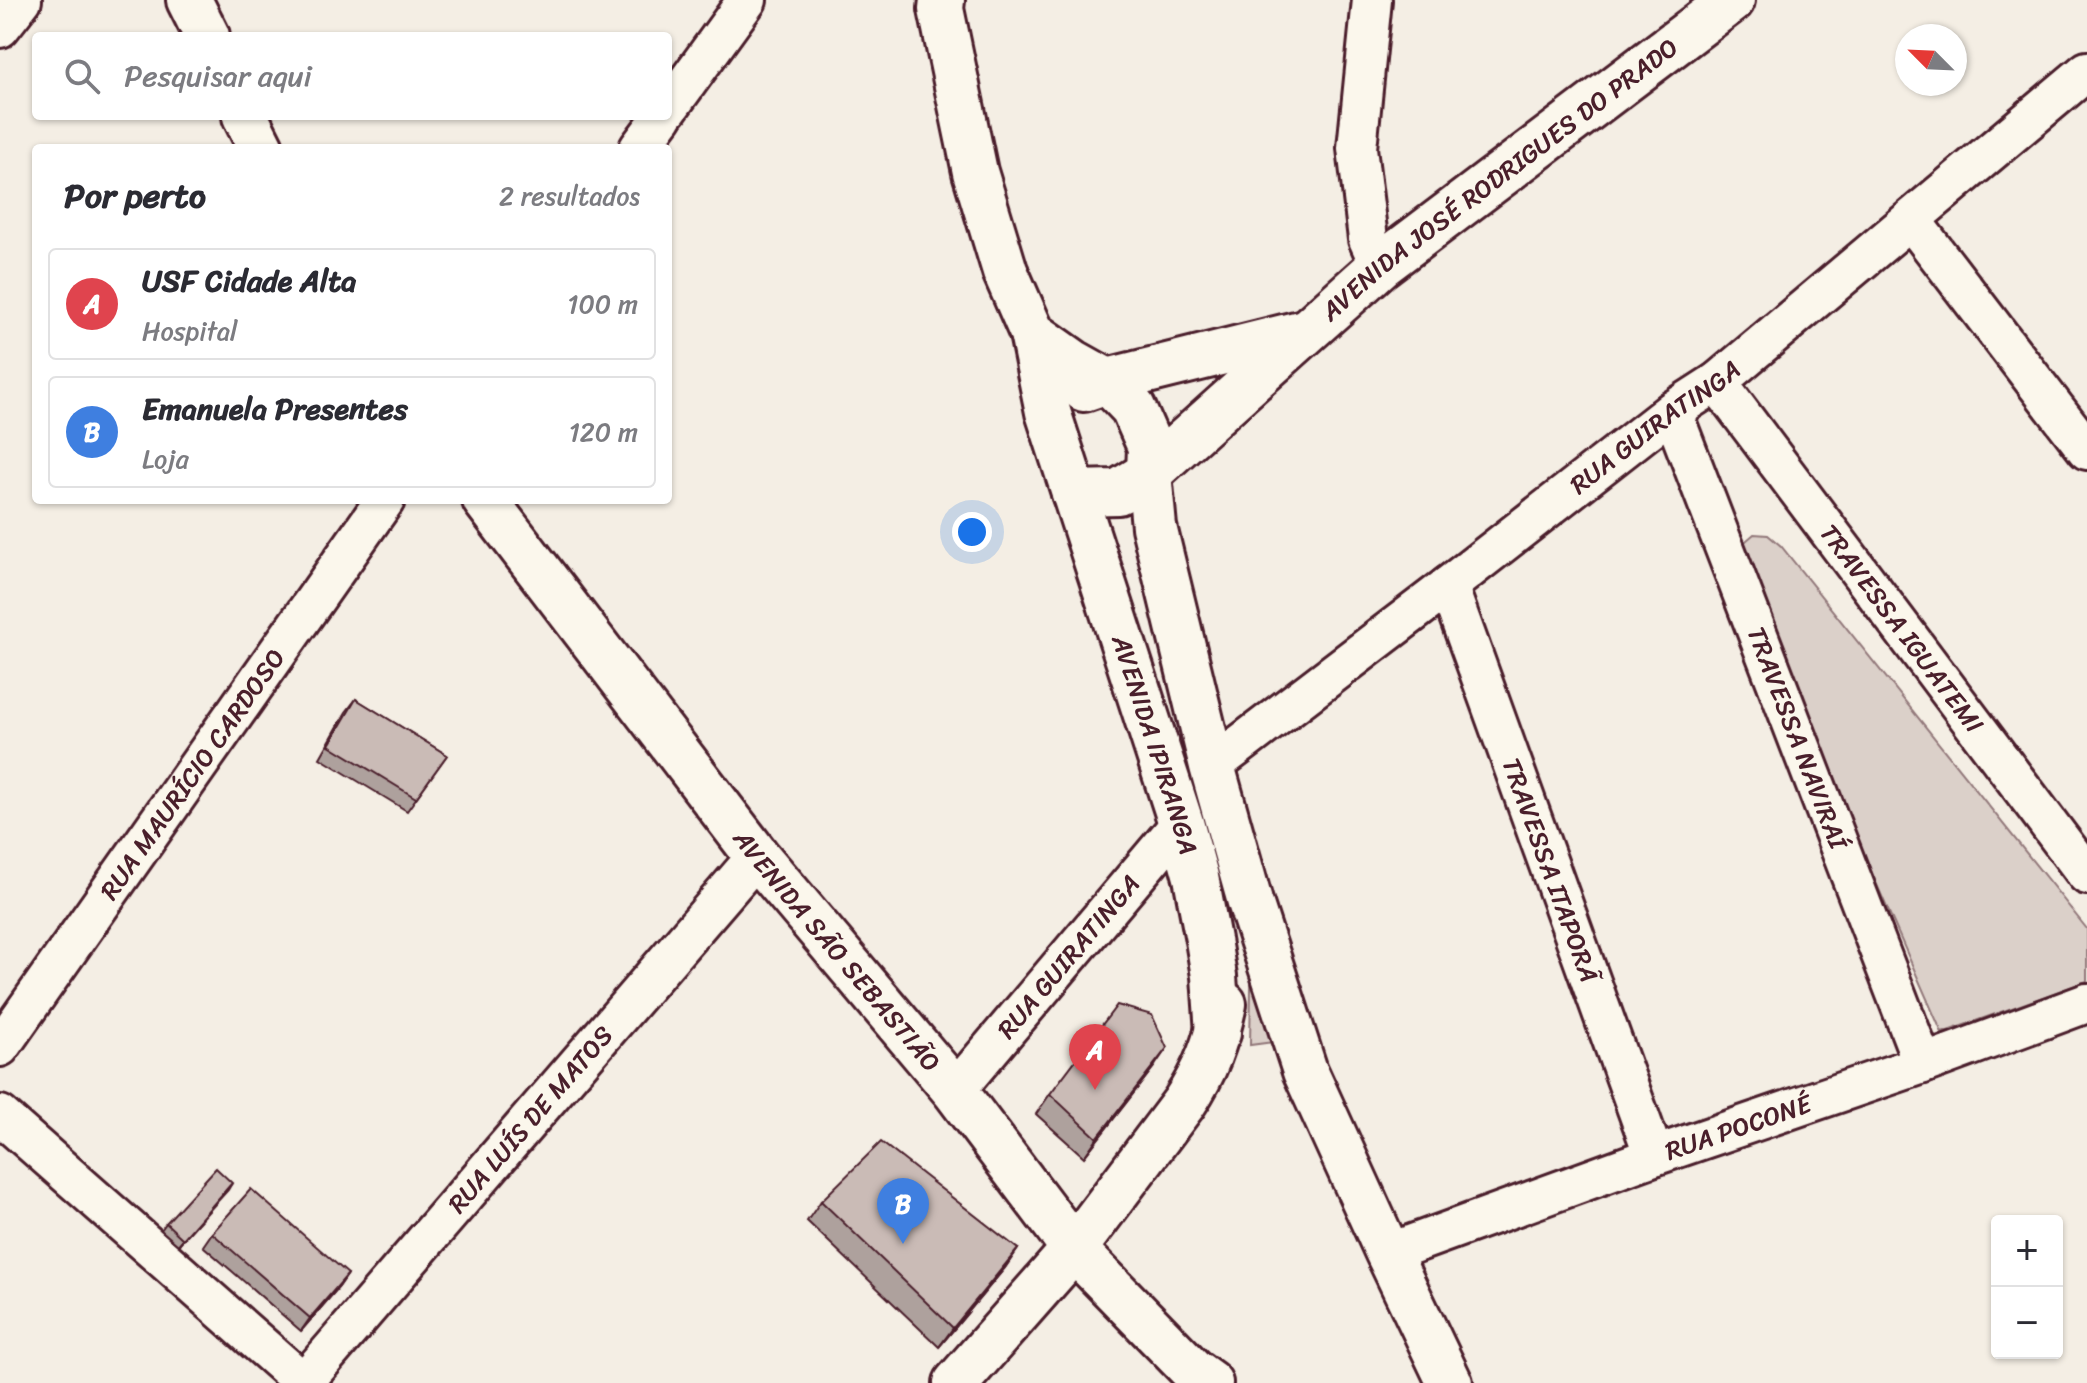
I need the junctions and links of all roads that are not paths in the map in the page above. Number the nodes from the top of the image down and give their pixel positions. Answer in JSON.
{"nodes":[{"id":1,"x":22,"y":0,"type":"edge"},
{"id":2,"x":189,"y":0,"type":"edge"},
{"id":3,"x":747,"y":0,"type":"edge"},
{"id":4,"x":942,"y":0,"type":"edge"},
{"id":5,"x":1372,"y":0,"type":"edge"},
{"id":6,"x":1732,"y":0,"type":"edge"},
{"id":7,"x":0,"y":28,"type":"edge"},
{"id":8,"x":205,"y":32,"type":"edge"},
{"id":9,"x":2087,"y":71,"type":"edge"},
{"id":10,"x":672,"y":103,"type":"edge"},
{"id":11,"x":247,"y":120,"type":"edge"},
{"id":12,"x":660,"y":120,"type":"edge"},
{"id":13,"x":259,"y":144,"type":"edge"},
{"id":14,"x":642,"y":144,"type":"edge"},
{"id":15,"x":1911,"y":220,"type":"junction"},
{"id":16,"x":1380,"y":266,"type":"junction"},
{"id":17,"x":1306,"y":332,"type":"junction"},
{"id":18,"x":1032,"y":333,"type":"junction"},
{"id":19,"x":1107,"y":381,"type":"junction"},
{"id":20,"x":1717,"y":382,"type":"junction"},
{"id":21,"x":1672,"y":411,"type":"junction"},
{"id":22,"x":1048,"y":412,"type":"junction"},
{"id":23,"x":2087,"y":450,"type":"edge"},
{"id":24,"x":1149,"y":473,"type":"junction"},
{"id":25,"x":1074,"y":493,"type":"junction"},
{"id":26,"x":382,"y":504,"type":"edge"},
{"id":27,"x":488,"y":504,"type":"edge"},
{"id":28,"x":1448,"y":586,"type":"junction"},
{"id":29,"x":1212,"y":766,"type":"junction"},
{"id":30,"x":1181,"y":823,"type":"junction"},
{"id":31,"x":757,"y":856,"type":"junction"},
{"id":32,"x":2087,"y":875,"type":"edge"},
{"id":33,"x":1250,"y":902,"type":"junction"},
{"id":34,"x":2087,"y":1003,"type":"edge"},
{"id":35,"x":1218,"y":1033,"type":"junction"},
{"id":36,"x":0,"y":1047,"type":"edge"},
{"id":37,"x":1923,"y":1064,"type":"junction"},
{"id":38,"x":955,"y":1091,"type":"junction"},
{"id":39,"x":0,"y":1115,"type":"edge"},
{"id":40,"x":1654,"y":1156,"type":"junction"},
{"id":41,"x":1074,"y":1249,"type":"junction"},
{"id":42,"x":1388,"y":1253,"type":"junction"},
{"id":43,"x":304,"y":1383,"type":"edge"},
{"id":44,"x":956,"y":1383,"type":"edge"},
{"id":45,"x":1210,"y":1383,"type":"edge"},
{"id":46,"x":1450,"y":1383,"type":"edge"}],
"edges":[{"from":1,"to":7,"type":"street"},
{"from":2,"to":8,"type":"street"},
{"from":3,"to":10,"type":"street"},
{"from":4,"to":18,"type":"street","name":"AVENIDA IPIRANGA"},
{"from":5,"to":16,"type":"street"},
{"from":6,"to":16,"type":"street","name":"AVENIDA JOSÉ RODRIGUES DO PRADO"},
{"from":9,"to":15,"type":"street","name":"RUA GUIRATINGA"},
{"from":11,"to":13,"type":"street"},
{"from":12,"to":14,"type":"street"},
{"from":15,"to":20,"type":"street","name":"RUA GUIRATINGA"},
{"from":15,"to":23,"type":"street"},
{"from":16,"to":17,"type":"street","name":"AVENIDA JOSÉ RODRIGUES DO PRADO"},
{"from":17,"to":19,"type":"street","name":"AVENIDA JOSÉ RODRIGUES DO PRADO"},
{"from":17,"to":24,"type":"street","name":"AVENIDA JOSÉ RODRIGUES DO PRADO"},
{"from":18,"to":19,"type":"street","name":"AVENIDA IPIRANGA"},
{"from":18,"to":22,"type":"street","name":"AVENIDA IPIRANGA"},
{"from":19,"to":22,"type":"street"},
{"from":19,"to":24,"type":"street","name":"AVENIDA IPIRANGA"},
{"from":20,"to":21,"type":"street","name":"RUA GUIRATINGA"},
{"from":20,"to":32,"type":"street","name":"TRAVESSA IGUATEMI"},
{"from":21,"to":28,"type":"street","name":"RUA GUIRATINGA"},
{"from":21,"to":37,"type":"street","name":"TRAVESSA NAVIRAÍ"},
{"from":22,"to":25,"type":"street","name":"AVENIDA IPIRANGA"},
{"from":24,"to":25,"type":"street"},
{"from":24,"to":29,"type":"street","name":"AVENIDA IPIRANGA"},
{"from":25,"to":30,"type":"street","name":"AVENIDA IPIRANGA"},
{"from":26,"to":36,"type":"street","name":"RUA MAURÍCIO CARDOSO"},
{"from":27,"to":31,"type":"street","name":"AVENIDA SÃO SEBASTIÃO"},
{"from":28,"to":29,"type":"street","name":"RUA GUIRATINGA"},
{"from":28,"to":40,"type":"street","name":"TRAVESSA ITAPORÃ"},
{"from":29,"to":33,"type":"street","name":"AVENIDA IPIRANGA"},
{"from":30,"to":35,"type":"street","name":"AVENIDA IPIRANGA"},
{"from":30,"to":38,"type":"street","name":"RUA GUIRATINGA"},
{"from":31,"to":38,"type":"street","name":"AVENIDA SÃO SEBASTIÃO"},
{"from":31,"to":43,"type":"street","name":"RUA LUÍS DE MATOS"},
{"from":33,"to":35,"type":"street"},
{"from":33,"to":42,"type":"street","name":"AVENIDA IPIRANGA"},
{"from":34,"to":37,"type":"street","name":"RUA POCONÉ"},
{"from":35,"to":41,"type":"street"},
{"from":37,"to":40,"type":"street","name":"RUA POCONÉ"},
{"from":38,"to":41,"type":"street","name":"AVENIDA SÃO SEBASTIÃO"},
{"from":39,"to":43,"type":"street"},
{"from":40,"to":42,"type":"street","name":"RUA POCONÉ"},
{"from":41,"to":44,"type":"street"},
{"from":41,"to":45,"type":"street","name":"AVENIDA SÃO SEBASTIÃO"},
{"from":42,"to":46,"type":"street","name":"AVENIDA IPIRANGA"}]}
